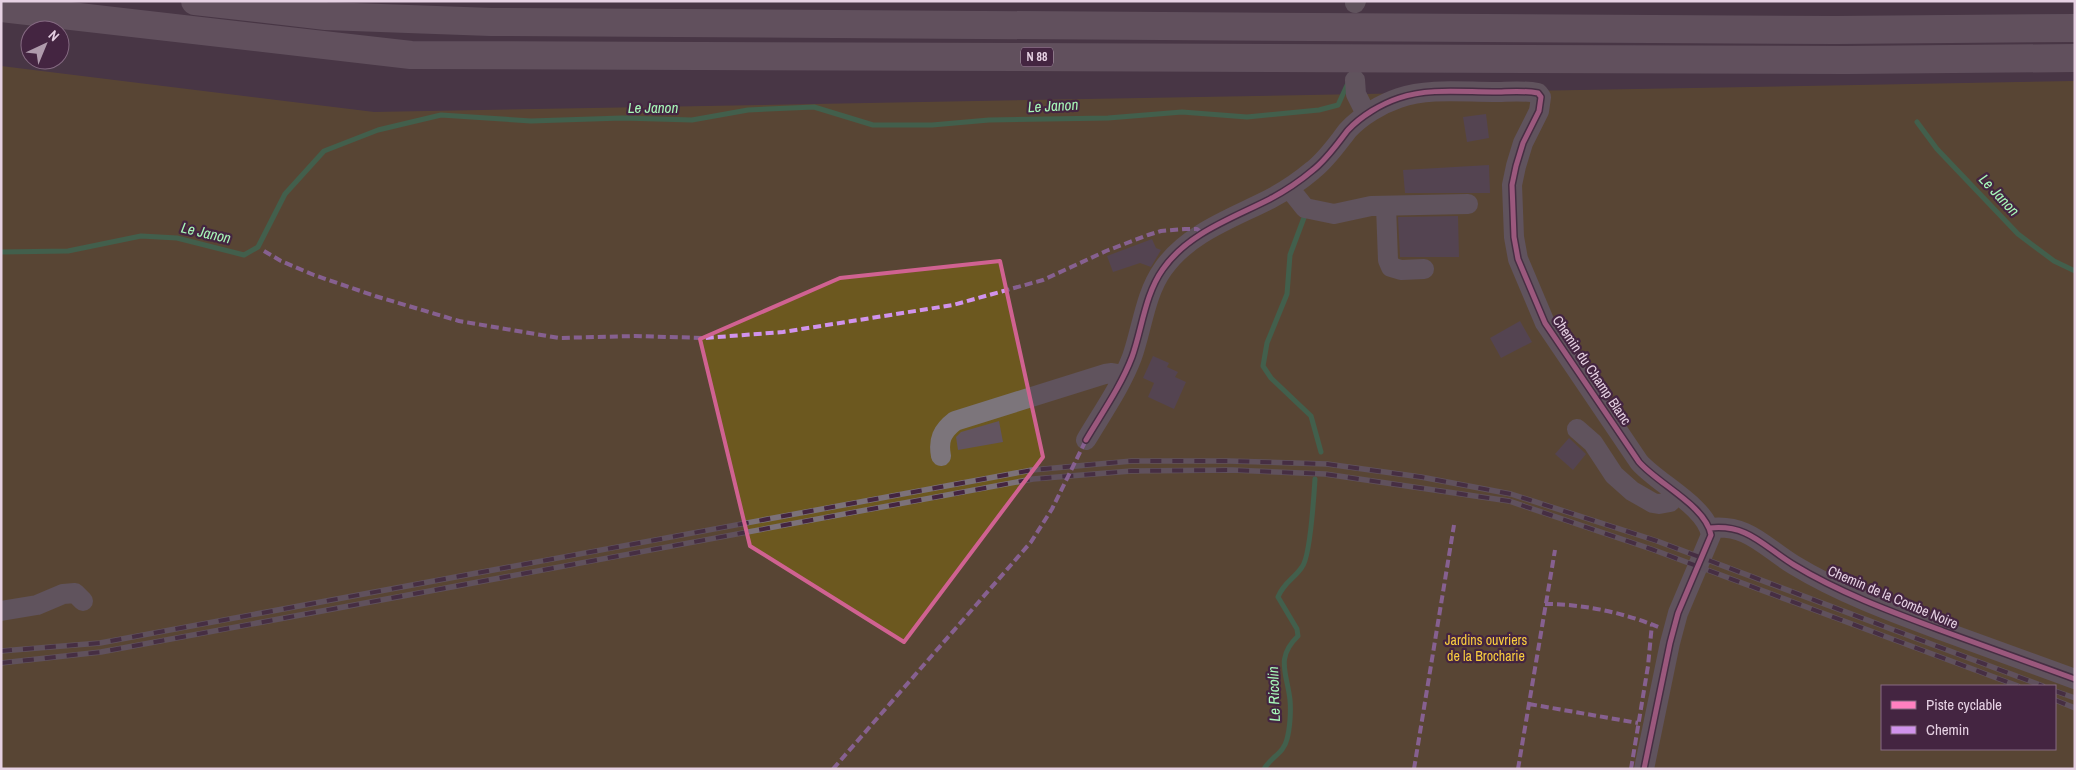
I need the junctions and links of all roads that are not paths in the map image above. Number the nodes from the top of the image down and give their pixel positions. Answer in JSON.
{"nodes":[{"id":1,"x":195,"y":1,"type":"edge"},
{"id":2,"x":1,"y":8,"type":"edge"},
{"id":3,"x":2075,"y":28,"type":"edge"},
{"id":4,"x":2075,"y":58,"type":"edge"},
{"id":5,"x":1355,"y":80,"type":"dead end"},
{"id":6,"x":1366,"y":114,"type":"junction"},
{"id":7,"x":1289,"y":188,"type":"junction"},
{"id":8,"x":1468,"y":204,"type":"dead end"},
{"id":9,"x":1386,"y":206,"type":"junction"},
{"id":10,"x":1424,"y":269,"type":"dead end"},
{"id":11,"x":1124,"y":375,"type":"junction"},
{"id":12,"x":1577,"y":429,"type":"dead end"},
{"id":13,"x":1086,"y":440,"type":"dead end"},
{"id":14,"x":941,"y":456,"type":"dead end"},
{"id":15,"x":1676,"y":494,"type":"junction"},
{"id":16,"x":1710,"y":528,"type":"junction"},
{"id":17,"x":83,"y":601,"type":"dead end"},
{"id":18,"x":1,"y":611,"type":"edge"},
{"id":19,"x":2075,"y":679,"type":"edge"},
{"id":20,"x":1644,"y":769,"type":"edge"}],
"edges":[{"from":1,"to":3,"type":"highway"},
{"from":2,"to":4,"type":"highway","number":"N 88"},
{"from":5,"to":6,"type":"street"},
{"from":6,"to":7,"type":"street","name":"Chemin du Champ Blanc"},
{"from":6,"to":15,"type":"street","name":"Chemin du Champ Blanc"},
{"from":7,"to":9,"type":"street"},
{"from":7,"to":11,"type":"street","name":"Chemin du Champ Blanc"},
{"from":8,"to":9,"type":"street"},
{"from":9,"to":10,"type":"street"},
{"from":11,"to":13,"type":"street","name":"Chemin du Champ Blanc"},
{"from":11,"to":14,"type":"street"},
{"from":12,"to":15,"type":"street"},
{"from":15,"to":16,"type":"street","name":"Chemin du Champ Blanc"},
{"from":16,"to":19,"type":"street","name":"Chemin de la Combe Noire"},
{"from":16,"to":20,"type":"street"},
{"from":17,"to":18,"type":"street"}]}
